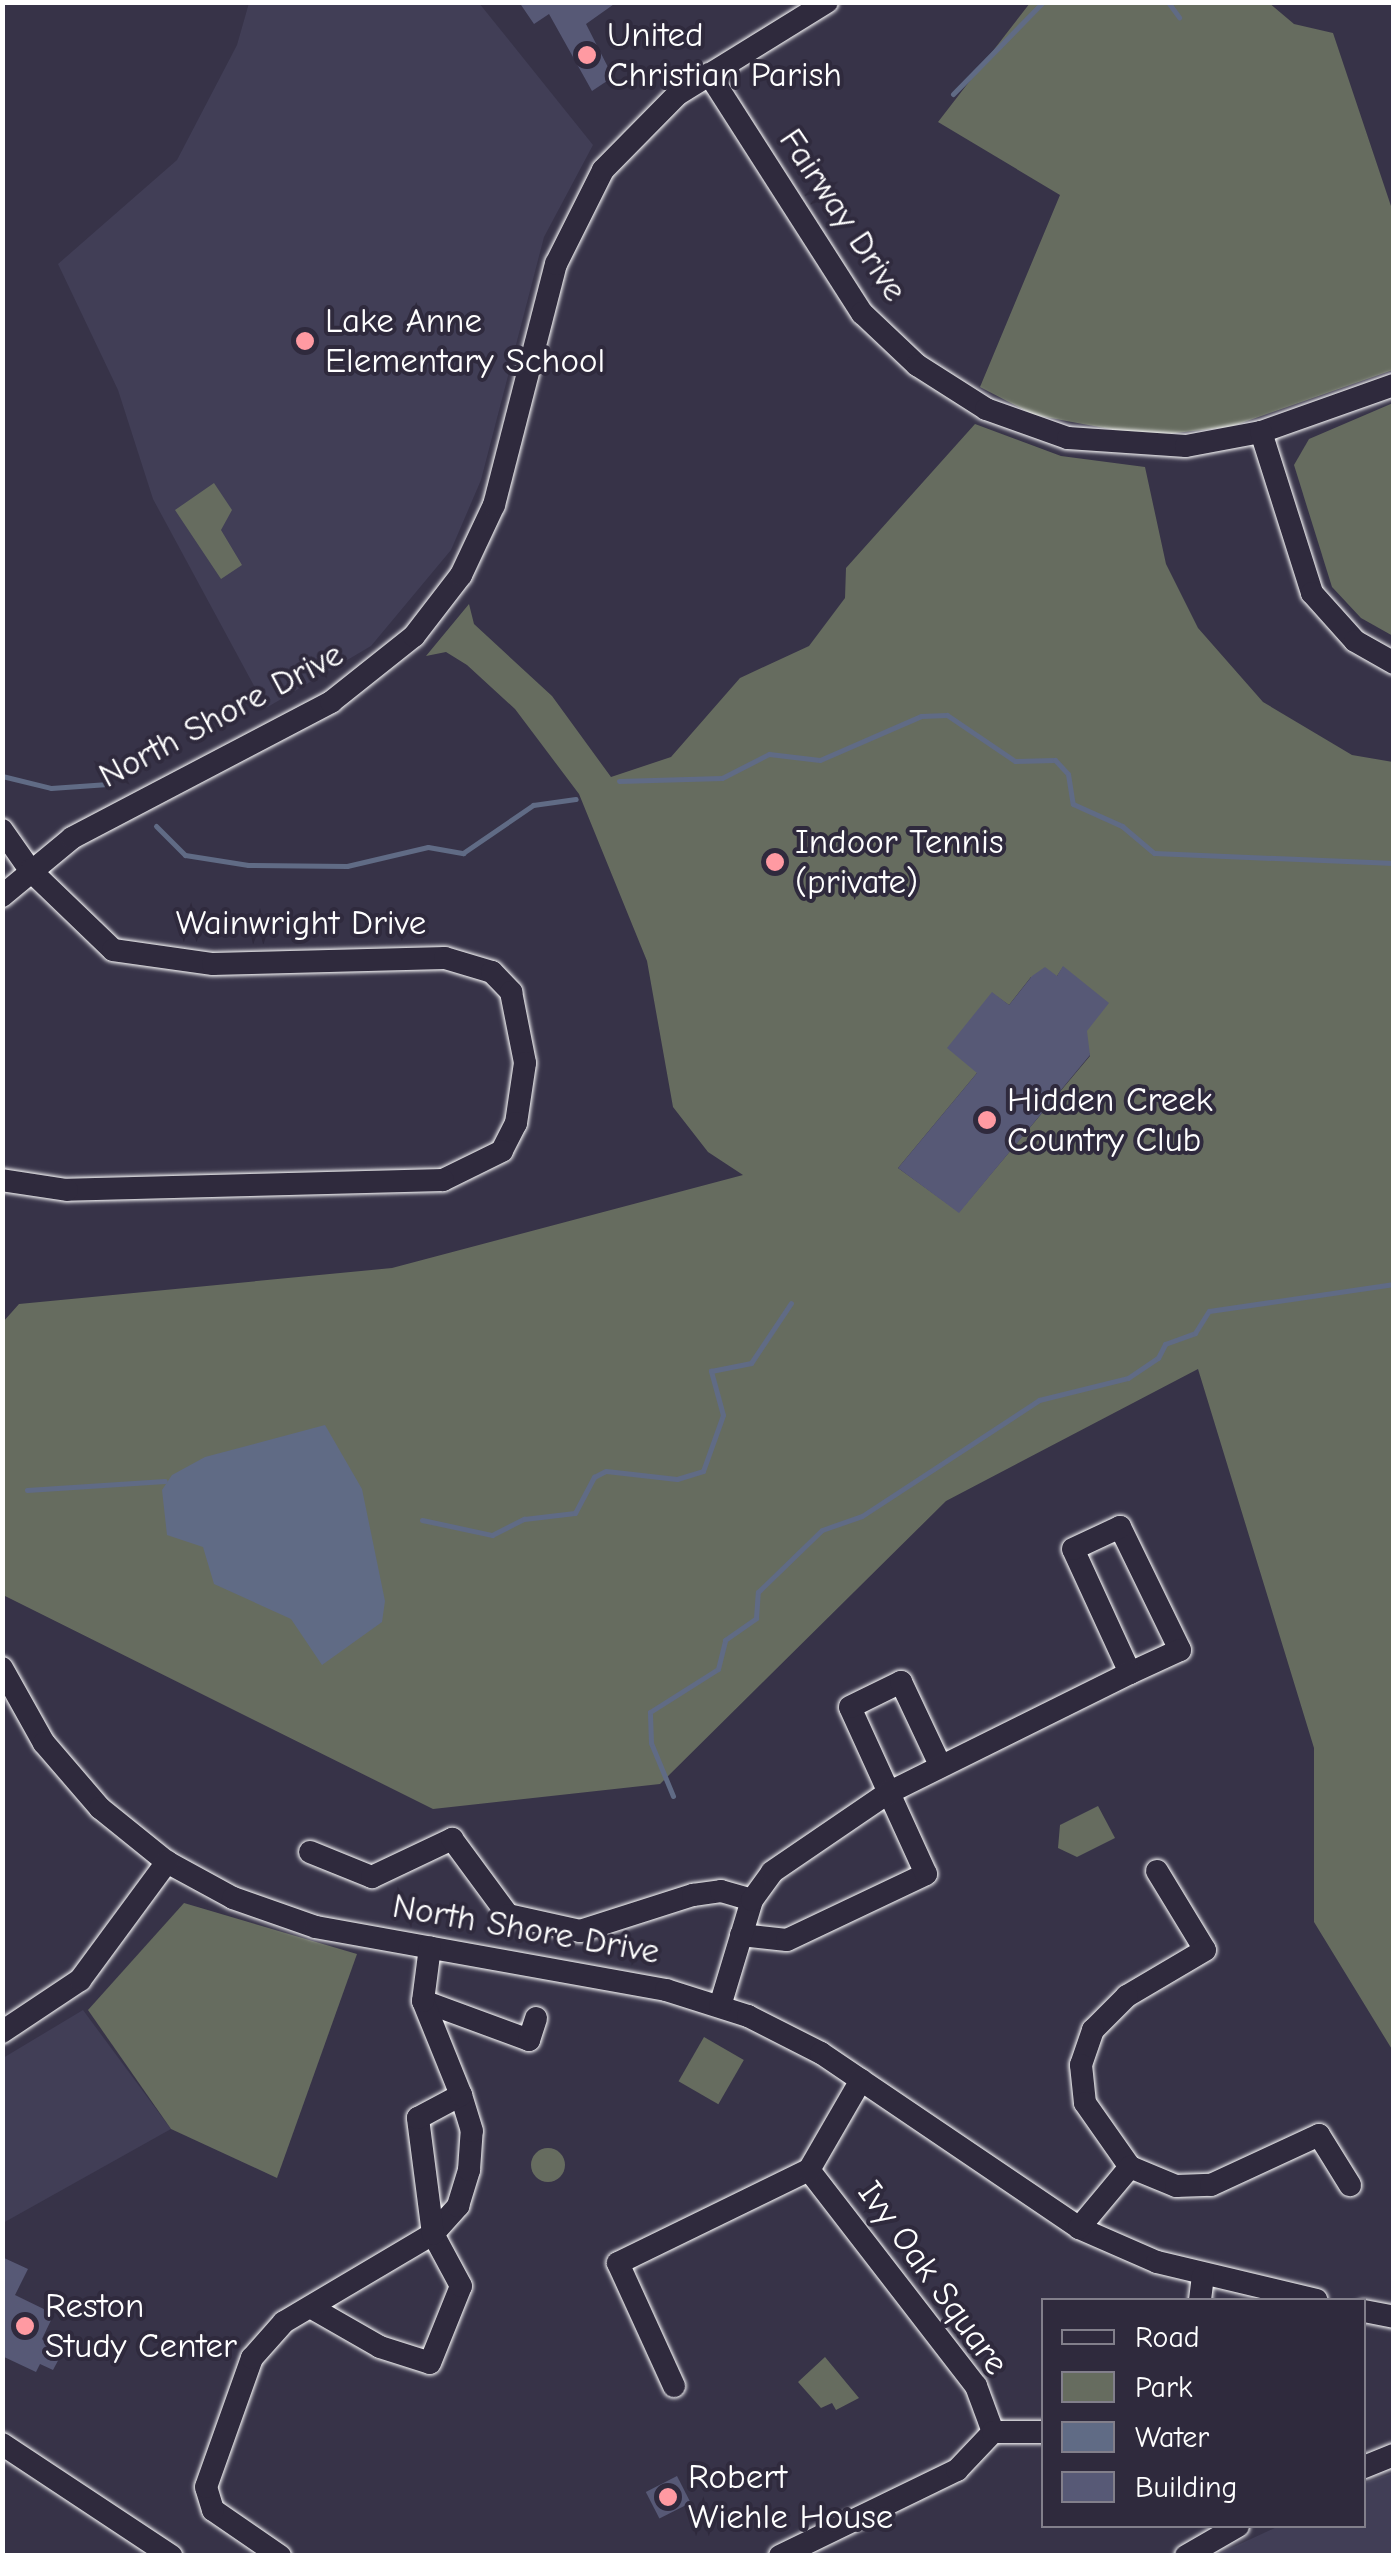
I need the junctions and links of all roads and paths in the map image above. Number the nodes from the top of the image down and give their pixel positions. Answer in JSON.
{"nodes":[{"id":1,"x":827,"y":2,"type":"edge"},
{"id":2,"x":709,"y":74,"type":"junction"},
{"id":3,"x":1394,"y":385,"type":"edge"},
{"id":4,"x":1261,"y":432,"type":"junction"},
{"id":5,"x":1394,"y":664,"type":"edge"},
{"id":6,"x":2,"y":830,"type":"edge"},
{"id":7,"x":30,"y":870,"type":"junction"},
{"id":8,"x":2,"y":896,"type":"edge"},
{"id":9,"x":2,"y":1180,"type":"edge"},
{"id":10,"x":2,"y":1668,"type":"edge"},
{"id":11,"x":1130,"y":1673,"type":"junction"},
{"id":12,"x":940,"y":1765,"type":"junction"},
{"id":13,"x":888,"y":1793,"type":"junction"},
{"id":14,"x":310,"y":1852,"type":"dead end"},
{"id":15,"x":167,"y":1862,"type":"junction"},
{"id":16,"x":1157,"y":1871,"type":"dead end"},
{"id":17,"x":752,"y":1900,"type":"junction"},
{"id":18,"x":741,"y":1936,"type":"junction"},
{"id":19,"x":430,"y":1948,"type":"junction"},
{"id":20,"x":423,"y":2000,"type":"junction"},
{"id":21,"x":720,"y":2006,"type":"junction"},
{"id":22,"x":536,"y":2018,"type":"dead end"},
{"id":23,"x":2,"y":2032,"type":"edge"},
{"id":24,"x":862,"y":2080,"type":"junction"},
{"id":25,"x":461,"y":2094,"type":"junction"},
{"id":26,"x":1130,"y":2168,"type":"junction"},
{"id":27,"x":809,"y":2170,"type":"junction"},
{"id":28,"x":1350,"y":2185,"type":"dead end"},
{"id":29,"x":1079,"y":2228,"type":"junction"},
{"id":30,"x":433,"y":2234,"type":"junction"},
{"id":31,"x":1203,"y":2276,"type":"junction"},
{"id":32,"x":1200,"y":2298,"type":"edge"},
{"id":33,"x":1307,"y":2298,"type":"edge"},
{"id":34,"x":312,"y":2308,"type":"junction"},
{"id":35,"x":1366,"y":2311,"type":"edge"},
{"id":36,"x":1394,"y":2317,"type":"edge"},
{"id":37,"x":674,"y":2386,"type":"dead end"},
{"id":38,"x":993,"y":2432,"type":"junction"},
{"id":39,"x":1041,"y":2432,"type":"edge"},
{"id":40,"x":6,"y":2453,"type":"edge"},
{"id":41,"x":1394,"y":2455,"type":"edge"},
{"id":42,"x":1366,"y":2466,"type":"edge"},
{"id":43,"x":1235,"y":2528,"type":"edge"},
{"id":44,"x":171,"y":2556,"type":"edge"},
{"id":45,"x":280,"y":2556,"type":"edge"},
{"id":46,"x":780,"y":2556,"type":"edge"},
{"id":47,"x":1186,"y":2556,"type":"edge"}],
"edges":[{"from":1,"to":2,"type":"street","name":"North Shore Drive"},
{"from":2,"to":4,"type":"street","name":"Fairway Drive"},
{"from":2,"to":7,"type":"street","name":"North Shore Drive"},
{"from":3,"to":4,"type":"street","name":"Fairway Drive"},
{"from":4,"to":5,"type":"street"},
{"from":6,"to":7,"type":"street","name":"Wainwright Drive"},
{"from":7,"to":8,"type":"street","name":"North Shore Drive"},
{"from":7,"to":9,"type":"street","name":"Wainwright Drive"},
{"from":10,"to":15,"type":"street","name":"North Shore Drive"},
{"from":11,"to":11,"type":"street"},
{"from":11,"to":12,"type":"street"},
{"from":12,"to":13,"type":"street"},
{"from":12,"to":13,"type":"street"},
{"from":13,"to":17,"type":"street"},
{"from":13,"to":18,"type":"street"},
{"from":14,"to":17,"type":"street"},
{"from":15,"to":19,"type":"street","name":"North Shore Drive"},
{"from":15,"to":23,"type":"street"},
{"from":16,"to":26,"type":"street"},
{"from":17,"to":18,"type":"street"},
{"from":18,"to":21,"type":"street"},
{"from":19,"to":20,"type":"street"},
{"from":19,"to":21,"type":"street","name":"North Shore Drive"},
{"from":20,"to":22,"type":"street"},
{"from":20,"to":25,"type":"street"},
{"from":21,"to":24,"type":"street","name":"North Shore Drive"},
{"from":24,"to":27,"type":"street","name":"Ivy Oak Square"},
{"from":24,"to":29,"type":"street","name":"North Shore Drive"},
{"from":25,"to":30,"type":"street"},
{"from":25,"to":30,"type":"street"},
{"from":26,"to":28,"type":"street"},
{"from":26,"to":29,"type":"street"},
{"from":27,"to":37,"type":"street","name":"Ivy Oak Square"},
{"from":27,"to":38,"type":"street","name":"Ivy Oak Square"},
{"from":29,"to":31,"type":"street","name":"North Shore Drive"},
{"from":30,"to":34,"type":"street"},
{"from":30,"to":34,"type":"street"},
{"from":31,"to":32,"type":"street"},
{"from":31,"to":33,"type":"street","name":"North Shore Drive"},
{"from":34,"to":45,"type":"street"},
{"from":35,"to":36,"type":"street"},
{"from":38,"to":39,"type":"street","name":"Ivy Oak Square"},
{"from":38,"to":46,"type":"street","name":"Ivy Oak Square"},
{"from":40,"to":44,"type":"street"},
{"from":41,"to":42,"type":"street"},
{"from":43,"to":47,"type":"street"}]}
